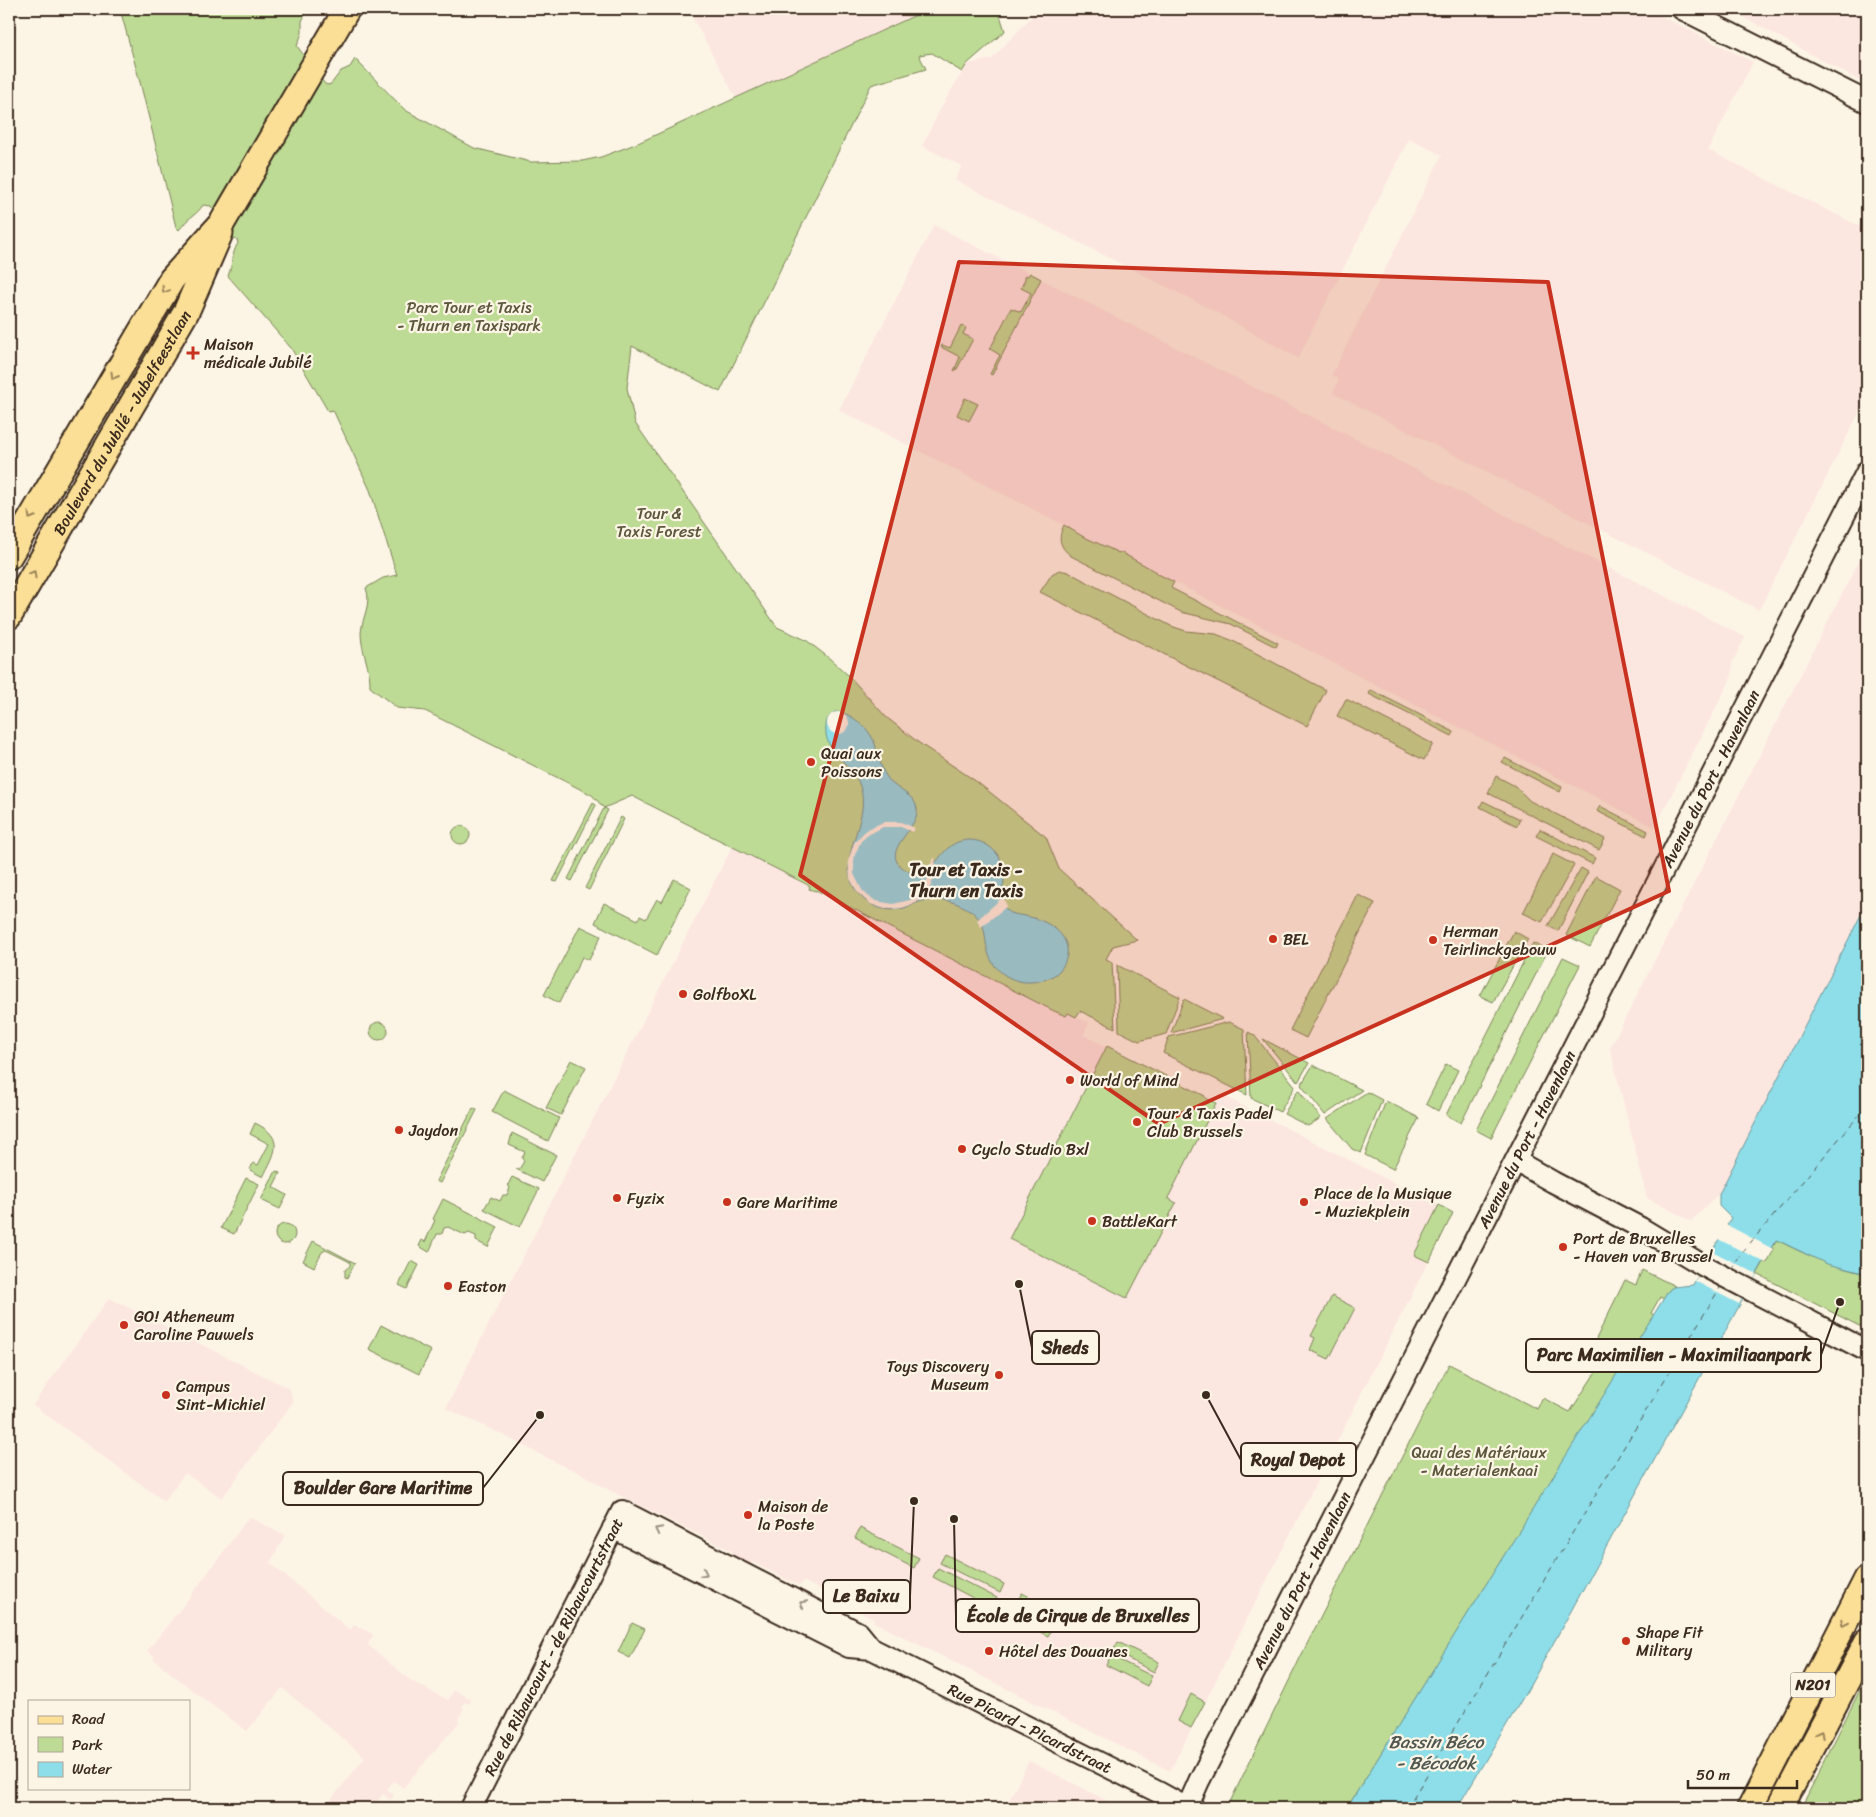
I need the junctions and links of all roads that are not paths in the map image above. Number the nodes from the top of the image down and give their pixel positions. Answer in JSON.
{"nodes":[{"id":1,"x":346,"y":9,"type":"edge"},
{"id":2,"x":1682,"y":9,"type":"edge"},
{"id":3,"x":1867,"y":102,"type":"edge"},
{"id":4,"x":222,"y":223,"type":"junction"},
{"id":5,"x":1867,"y":471,"type":"edge"},
{"id":6,"x":9,"y":556,"type":"edge"},
{"id":7,"x":9,"y":616,"type":"edge"},
{"id":8,"x":1516,"y":1161,"type":"junction"},
{"id":9,"x":1867,"y":1351,"type":"edge"},
{"id":10,"x":618,"y":1520,"type":"joint"},
{"id":11,"x":1867,"y":1580,"type":"edge"},
{"id":12,"x":1867,"y":1642,"type":"edge"},
{"id":13,"x":471,"y":1808,"type":"edge"},
{"id":14,"x":1187,"y":1808,"type":"edge"},
{"id":15,"x":1750,"y":1808,"type":"edge"},
{"id":16,"x":1780,"y":1808,"type":"edge"}],
"edges":[{"from":1,"to":4,"type":"main road","name":"Boulevard du Jubilé - Jubelfeestlaan"},
{"from":2,"to":3,"type":"street"},
{"from":4,"to":6,"type":"main road","name":"Boulevard du Jubilé - Jubelfeestlaan","one_way":true},
{"from":7,"to":4,"type":"main road","name":"Boulevard du Jubilé - Jubelfeestlaan","one_way":true},
{"from":5,"to":8,"type":"street","name":"Avenue du Port - Havenlaan"},
{"from":8,"to":9,"type":"street"},
{"from":8,"to":14,"type":"street","name":"Avenue du Port - Havenlaan"},
{"from":10,"to":13,"type":"street","name":"Rue de Ribaucourt - de Ribaucourtstraat"},
{"from":10,"to":14,"type":"street","name":"Rue Picard - Picardstraat"},
{"from":11,"to":15,"type":"main road","number":"N201","one_way":true},
{"from":16,"to":12,"type":"main road","number":"N201","one_way":true}]}
